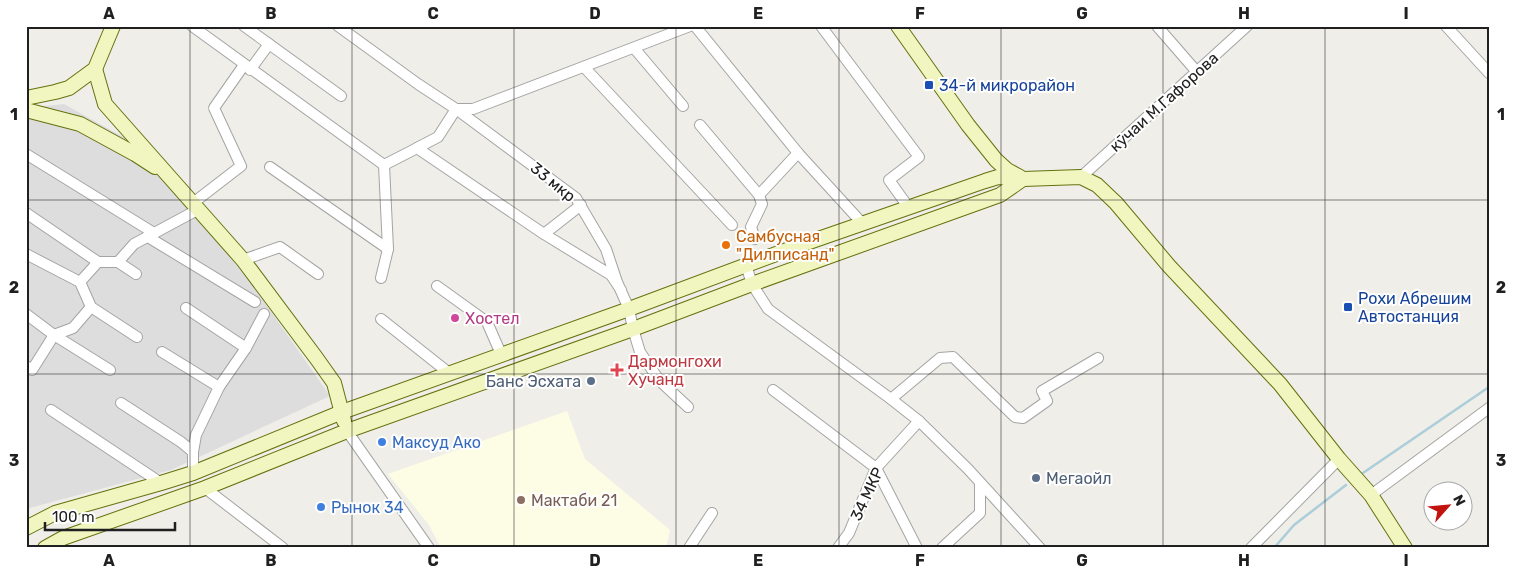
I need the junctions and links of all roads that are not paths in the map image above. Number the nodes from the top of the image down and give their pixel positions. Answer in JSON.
{"nodes":[{"id":1,"x":113,"y":26,"type":"edge"},
{"id":2,"x":192,"y":26,"type":"edge"},
{"id":3,"x":244,"y":26,"type":"edge"},
{"id":4,"x":338,"y":26,"type":"edge"},
{"id":5,"x":690,"y":26,"type":"edge"},
{"id":6,"x":696,"y":26,"type":"edge"},
{"id":7,"x":821,"y":26,"type":"edge"},
{"id":8,"x":898,"y":26,"type":"edge"},
{"id":9,"x":1157,"y":26,"type":"edge"},
{"id":10,"x":1247,"y":26,"type":"edge"},
{"id":11,"x":1446,"y":26,"type":"edge"},
{"id":12,"x":349,"y":30,"type":"edge"},
{"id":13,"x":269,"y":44,"type":"junction"},
{"id":14,"x":634,"y":48,"type":"junction"},
{"id":15,"x":247,"y":67,"type":"junction"},
{"id":16,"x":584,"y":67,"type":"junction"},
{"id":17,"x":95,"y":69,"type":"junction"},
{"id":18,"x":1197,"y":72,"type":"junction"},
{"id":19,"x":1489,"y":73,"type":"edge"},
{"id":20,"x":341,"y":96,"type":"dead end"},
{"id":21,"x":26,"y":98,"type":"edge"},
{"id":22,"x":683,"y":106,"type":"dead end"},
{"id":23,"x":456,"y":109,"type":"junction"},
{"id":24,"x":26,"y":110,"type":"edge"},
{"id":25,"x":700,"y":125,"type":"dead end"},
{"id":26,"x":417,"y":148,"type":"junction"},
{"id":27,"x":798,"y":153,"type":"junction"},
{"id":28,"x":26,"y":154,"type":"edge"},
{"id":29,"x":996,"y":160,"type":"junction"},
{"id":30,"x":384,"y":165,"type":"junction"},
{"id":31,"x":270,"y":167,"type":"dead end"},
{"id":32,"x":1081,"y":177,"type":"junction"},
{"id":33,"x":1023,"y":179,"type":"junction"},
{"id":34,"x":985,"y":181,"type":"junction"},
{"id":35,"x":950,"y":193,"type":"junction"},
{"id":36,"x":759,"y":195,"type":"junction"},
{"id":37,"x":581,"y":205,"type":"junction"},
{"id":38,"x":196,"y":206,"type":"junction"},
{"id":39,"x":909,"y":208,"type":"junction"},
{"id":40,"x":956,"y":212,"type":"junction"},
{"id":41,"x":26,"y":213,"type":"edge"},
{"id":42,"x":862,"y":223,"type":"junction"},
{"id":43,"x":732,"y":225,"type":"dead end"},
{"id":44,"x":544,"y":234,"type":"junction"},
{"id":45,"x":151,"y":235,"type":"junction"},
{"id":46,"x":756,"y":239,"type":"dead end"},
{"id":47,"x":388,"y":249,"type":"junction"},
{"id":48,"x":26,"y":254,"type":"edge"},
{"id":49,"x":243,"y":260,"type":"junction"},
{"id":50,"x":98,"y":262,"type":"junction"},
{"id":51,"x":118,"y":262,"type":"junction"},
{"id":52,"x":746,"y":265,"type":"junction"},
{"id":53,"x":136,"y":274,"type":"dead end"},
{"id":54,"x":318,"y":274,"type":"dead end"},
{"id":55,"x":381,"y":278,"type":"dead end"},
{"id":56,"x":80,"y":282,"type":"junction"},
{"id":57,"x":752,"y":284,"type":"junction"},
{"id":58,"x":437,"y":286,"type":"dead end"},
{"id":59,"x":621,"y":290,"type":"junction"},
{"id":60,"x":255,"y":302,"type":"dead end"},
{"id":61,"x":92,"y":307,"type":"junction"},
{"id":62,"x":186,"y":308,"type":"dead end"},
{"id":63,"x":629,"y":309,"type":"junction"},
{"id":64,"x":26,"y":314,"type":"edge"},
{"id":65,"x":264,"y":314,"type":"dead end"},
{"id":66,"x":381,"y":319,"type":"dead end"},
{"id":67,"x":633,"y":329,"type":"junction"},
{"id":68,"x":54,"y":335,"type":"junction"},
{"id":69,"x":137,"y":337,"type":"dead end"},
{"id":70,"x":246,"y":348,"type":"junction"},
{"id":71,"x":162,"y":352,"type":"dead end"},
{"id":72,"x":501,"y":354,"type":"junction"},
{"id":73,"x":1098,"y":358,"type":"dead end"},
{"id":74,"x":26,"y":366,"type":"edge"},
{"id":75,"x":110,"y":370,"type":"dead end"},
{"id":76,"x":449,"y":373,"type":"junction"},
{"id":77,"x":219,"y":387,"type":"junction"},
{"id":78,"x":773,"y":390,"type":"dead end"},
{"id":79,"x":891,"y":399,"type":"junction"},
{"id":80,"x":121,"y":402,"type":"dead end"},
{"id":81,"x":688,"y":407,"type":"dead end"},
{"id":82,"x":1489,"y":408,"type":"edge"},
{"id":83,"x":51,"y":410,"type":"dead end"},
{"id":84,"x":342,"y":412,"type":"junction"},
{"id":85,"x":919,"y":421,"type":"junction"},
{"id":86,"x":346,"y":431,"type":"junction"},
{"id":87,"x":193,"y":452,"type":"junction"},
{"id":88,"x":1340,"y":459,"type":"junction"},
{"id":89,"x":876,"y":468,"type":"junction"},
{"id":90,"x":193,"y":473,"type":"junction"},
{"id":91,"x":980,"y":483,"type":"junction"},
{"id":92,"x":161,"y":484,"type":"junction"},
{"id":93,"x":205,"y":488,"type":"junction"},
{"id":94,"x":1371,"y":495,"type":"junction"},
{"id":95,"x":712,"y":512,"type":"dead end"},
{"id":96,"x":26,"y":528,"type":"edge"},
{"id":97,"x":45,"y":548,"type":"edge"},
{"id":98,"x":283,"y":548,"type":"edge"},
{"id":99,"x":429,"y":548,"type":"edge"},
{"id":100,"x":689,"y":548,"type":"edge"},
{"id":101,"x":839,"y":548,"type":"edge"},
{"id":102,"x":917,"y":548,"type":"edge"},
{"id":103,"x":942,"y":548,"type":"edge"},
{"id":104,"x":1040,"y":548,"type":"edge"},
{"id":105,"x":1252,"y":548,"type":"edge"},
{"id":106,"x":1405,"y":548,"type":"edge"}],
"edges":[{"from":1,"to":17,"type":"main road"},
{"from":2,"to":15,"type":"street"},
{"from":3,"to":13,"type":"street"},
{"from":4,"to":12,"type":"street","name":"33 мкр"},
{"from":5,"to":14,"type":"street"},
{"from":6,"to":27,"type":"street"},
{"from":7,"to":39,"type":"street"},
{"from":8,"to":29,"type":"main road"},
{"from":9,"to":18,"type":"street"},
{"from":10,"to":18,"type":"street","name":"кӯчаи М.Гафорова"},
{"from":11,"to":19,"type":"street"},
{"from":12,"to":23,"type":"street","name":"33 мкр"},
{"from":13,"to":15,"type":"street"},
{"from":13,"to":20,"type":"street"},
{"from":14,"to":16,"type":"street"},
{"from":14,"to":22,"type":"street"},
{"from":15,"to":30,"type":"street"},
{"from":15,"to":38,"type":"street"},
{"from":16,"to":23,"type":"street"},
{"from":16,"to":43,"type":"street"},
{"from":17,"to":21,"type":"main road"},
{"from":17,"to":38,"type":"main road"},
{"from":18,"to":32,"type":"street","name":"кӯчаи М.Гафорова"},
{"from":23,"to":26,"type":"street"},
{"from":23,"to":37,"type":"street","name":"33 мкр"},
{"from":24,"to":38,"type":"main road"},
{"from":25,"to":36,"type":"street"},
{"from":26,"to":30,"type":"street"},
{"from":26,"to":44,"type":"street"},
{"from":27,"to":36,"type":"street"},
{"from":27,"to":42,"type":"street"},
{"from":28,"to":45,"type":"street"},
{"from":29,"to":33,"type":"main road"},
{"from":29,"to":34,"type":"main road"},
{"from":30,"to":47,"type":"street"},
{"from":31,"to":47,"type":"street"},
{"from":32,"to":33,"type":"main road"},
{"from":32,"to":88,"type":"main road"},
{"from":33,"to":34,"type":"main road"},
{"from":33,"to":40,"type":"main road"},
{"from":34,"to":35,"type":"main road"},
{"from":35,"to":39,"type":"main road"},
{"from":35,"to":40,"type":"main road"},
{"from":36,"to":46,"type":"street"},
{"from":37,"to":44,"type":"street"},
{"from":37,"to":59,"type":"street","name":"33 мкр"},
{"from":38,"to":45,"type":"street"},
{"from":38,"to":49,"type":"main road"},
{"from":39,"to":42,"type":"main road"},
{"from":40,"to":57,"type":"main road"},
{"from":41,"to":50,"type":"street"},
{"from":42,"to":52,"type":"main road"},
{"from":44,"to":59,"type":"street"},
{"from":45,"to":51,"type":"street"},
{"from":45,"to":60,"type":"street"},
{"from":47,"to":55,"type":"street"},
{"from":48,"to":56,"type":"street"},
{"from":49,"to":54,"type":"street"},
{"from":49,"to":84,"type":"main road"},
{"from":50,"to":51,"type":"street"},
{"from":50,"to":56,"type":"street"},
{"from":51,"to":53,"type":"street"},
{"from":52,"to":57,"type":"street"},
{"from":52,"to":63,"type":"main road"},
{"from":56,"to":61,"type":"street"},
{"from":57,"to":67,"type":"main road"},
{"from":57,"to":79,"type":"street"},
{"from":58,"to":72,"type":"street"},
{"from":59,"to":63,"type":"street","name":"33 мкр"},
{"from":61,"to":68,"type":"street"},
{"from":61,"to":69,"type":"street"},
{"from":62,"to":70,"type":"street"},
{"from":63,"to":67,"type":"street","name":"33 мкр"},
{"from":63,"to":72,"type":"main road"},
{"from":64,"to":68,"type":"street"},
{"from":65,"to":70,"type":"street"},
{"from":66,"to":76,"type":"street"},
{"from":67,"to":81,"type":"street"},
{"from":67,"to":86,"type":"main road"},
{"from":68,"to":74,"type":"street"},
{"from":68,"to":75,"type":"street"},
{"from":70,"to":77,"type":"street"},
{"from":71,"to":77,"type":"street"},
{"from":72,"to":76,"type":"main road"},
{"from":73,"to":79,"type":"street"},
{"from":76,"to":84,"type":"main road"},
{"from":77,"to":87,"type":"street"},
{"from":78,"to":89,"type":"street"},
{"from":79,"to":85,"type":"street"},
{"from":80,"to":87,"type":"street"},
{"from":82,"to":94,"type":"street"},
{"from":83,"to":92,"type":"street"},
{"from":84,"to":86,"type":"main road"},
{"from":84,"to":90,"type":"main road"},
{"from":85,"to":89,"type":"street","name":"34 МКР"},
{"from":85,"to":91,"type":"street"},
{"from":86,"to":93,"type":"main road"},
{"from":86,"to":99,"type":"street"},
{"from":87,"to":90,"type":"street"},
{"from":88,"to":94,"type":"main road"},
{"from":88,"to":105,"type":"street"},
{"from":89,"to":101,"type":"street","name":"34 МКР"},
{"from":89,"to":102,"type":"street"},
{"from":90,"to":92,"type":"main road"},
{"from":91,"to":103,"type":"street"},
{"from":91,"to":104,"type":"street"},
{"from":92,"to":96,"type":"main road"},
{"from":93,"to":97,"type":"main road"},
{"from":93,"to":98,"type":"street"},
{"from":94,"to":106,"type":"main road"},
{"from":95,"to":100,"type":"street"}]}
